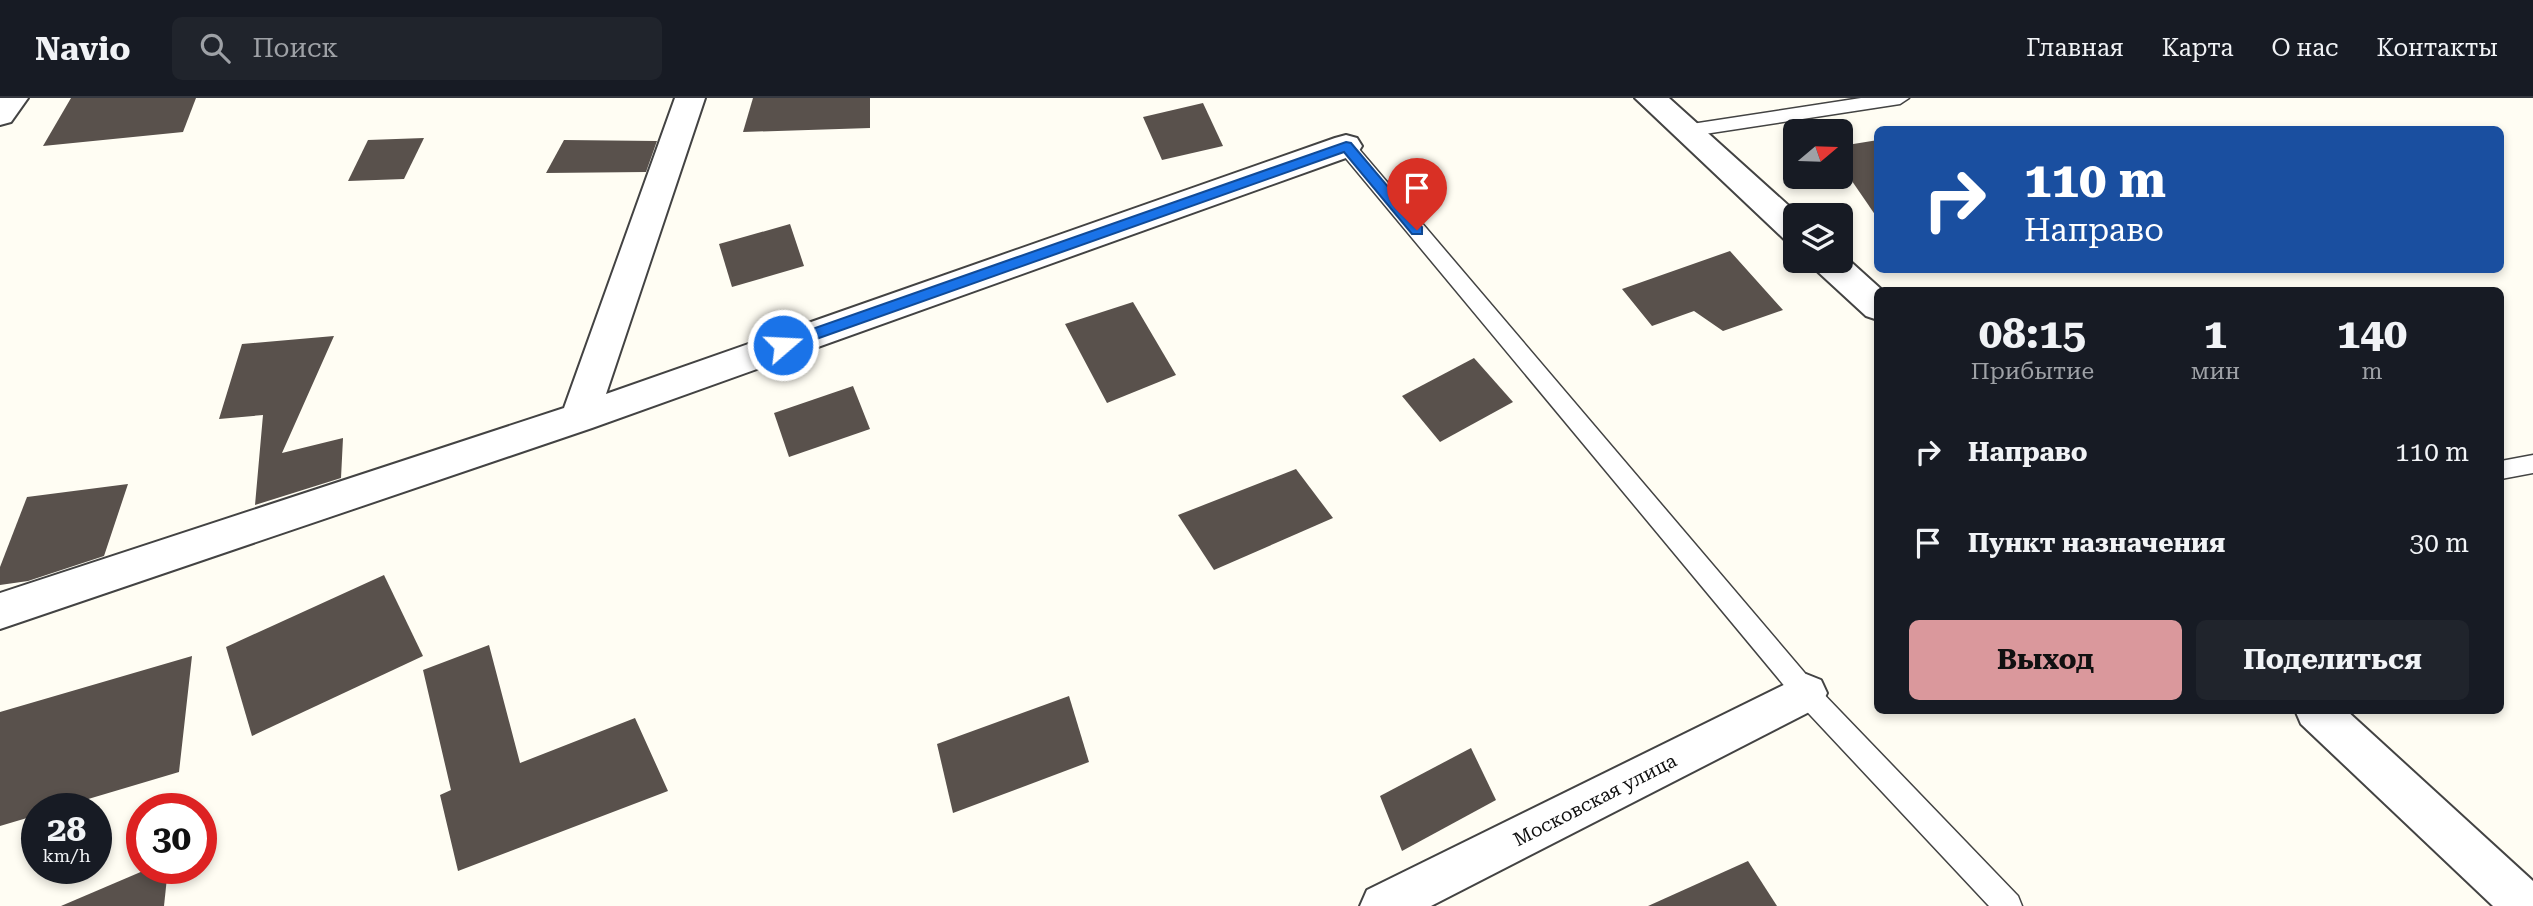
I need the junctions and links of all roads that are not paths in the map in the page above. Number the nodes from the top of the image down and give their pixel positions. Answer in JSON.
{"nodes":[{"id":1,"x":13,"y":98,"type":"edge"},
{"id":2,"x":690,"y":98,"type":"edge"},
{"id":3,"x":1650,"y":98,"type":"edge"},
{"id":4,"x":1900,"y":98,"type":"edge"},
{"id":5,"x":0,"y":115,"type":"edge"},
{"id":6,"x":1685,"y":131,"type":"junction"},
{"id":7,"x":1346,"y":146,"type":"joint"},
{"id":8,"x":1783,"y":220,"type":"edge"},
{"id":9,"x":1841,"y":273,"type":"edge"},
{"id":10,"x":1874,"y":303,"type":"edge"},
{"id":11,"x":579,"y":418,"type":"junction"},
{"id":12,"x":2533,"y":464,"type":"edge"},
{"id":13,"x":2504,"y":469,"type":"edge"},
{"id":14,"x":0,"y":611,"type":"edge"},
{"id":15,"x":1806,"y":693,"type":"junction"},
{"id":16,"x":2320,"y":714,"type":"edge"},
{"id":17,"x":1383,"y":906,"type":"edge"},
{"id":18,"x":2008,"y":906,"type":"edge"},
{"id":19,"x":2526,"y":906,"type":"edge"}],
"edges":[{"from":1,"to":5,"type":"street"},
{"from":2,"to":11,"type":"street"},
{"from":3,"to":6,"type":"street"},
{"from":4,"to":6,"type":"lane"},
{"from":6,"to":8,"type":"street"},
{"from":7,"to":11,"type":"street"},
{"from":7,"to":15,"type":"lane"},
{"from":9,"to":10,"type":"street"},
{"from":11,"to":14,"type":"street"},
{"from":12,"to":13,"type":"lane"},
{"from":15,"to":17,"type":"street","name":"Московская улица"},
{"from":15,"to":18,"type":"lane"},
{"from":16,"to":19,"type":"street"}]}
